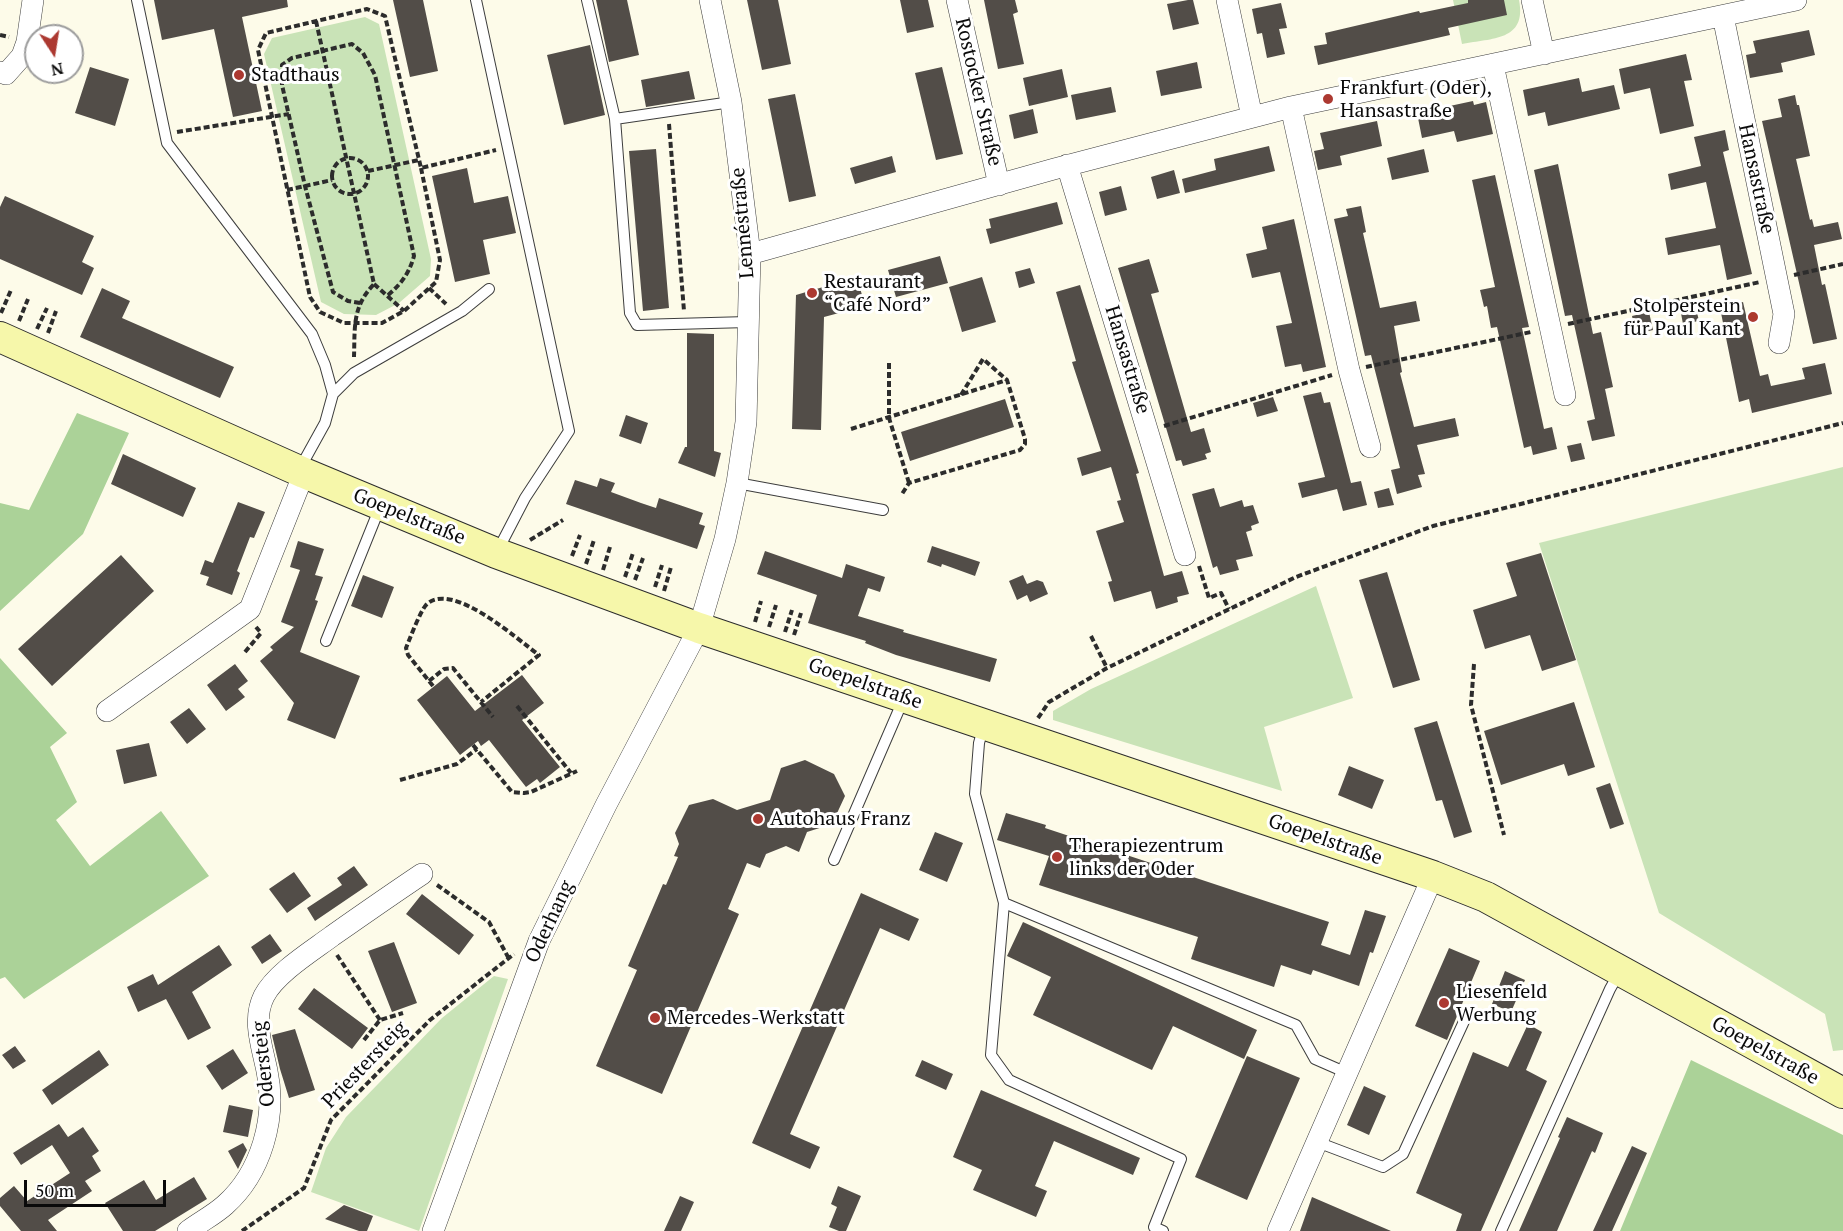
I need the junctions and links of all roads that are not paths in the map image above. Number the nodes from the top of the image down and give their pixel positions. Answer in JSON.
{"nodes":[{"id":1,"x":33,"y":0,"type":"edge"},
{"id":2,"x":138,"y":0,"type":"edge"},
{"id":3,"x":476,"y":0,"type":"edge"},
{"id":4,"x":587,"y":0,"type":"edge"},
{"id":5,"x":711,"y":0,"type":"edge"},
{"id":6,"x":957,"y":0,"type":"edge"},
{"id":7,"x":1227,"y":0,"type":"edge"},
{"id":8,"x":1532,"y":0,"type":"edge"},
{"id":9,"x":1796,"y":0,"type":"edge"},
{"id":10,"x":1723,"y":16,"type":"junction"},
{"id":11,"x":1544,"y":54,"type":"junction"},
{"id":12,"x":1493,"y":65,"type":"junction"},
{"id":13,"x":3,"y":73,"type":"edge"},
{"id":14,"x":731,"y":102,"type":"junction"},
{"id":15,"x":1291,"y":107,"type":"junction"},
{"id":16,"x":1252,"y":117,"type":"junction"},
{"id":17,"x":615,"y":119,"type":"junction"},
{"id":18,"x":1067,"y":165,"type":"junction"},
{"id":19,"x":999,"y":184,"type":"junction"},
{"id":20,"x":750,"y":254,"type":"junction"},
{"id":21,"x":489,"y":289,"type":"dead end"},
{"id":22,"x":748,"y":322,"type":"junction"},
{"id":23,"x":9,"y":329,"type":"edge"},
{"id":24,"x":1779,"y":343,"type":"dead end"},
{"id":25,"x":333,"y":394,"type":"junction"},
{"id":26,"x":1565,"y":395,"type":"dead end"},
{"id":27,"x":1370,"y":447,"type":"dead end"},
{"id":28,"x":301,"y":472,"type":"junction"},
{"id":29,"x":737,"y":483,"type":"junction"},
{"id":30,"x":381,"y":505,"type":"junction"},
{"id":31,"x":882,"y":510,"type":"dead end"},
{"id":32,"x":496,"y":553,"type":"junction"},
{"id":33,"x":1185,"y":555,"type":"road end"},
{"id":34,"x":699,"y":627,"type":"junction"},
{"id":35,"x":326,"y":640,"type":"dead end"},
{"id":36,"x":904,"y":698,"type":"junction"},
{"id":37,"x":106,"y":711,"type":"dead end"},
{"id":38,"x":984,"y":725,"type":"junction"},
{"id":39,"x":834,"y":861,"type":"dead end"},
{"id":40,"x":422,"y":874,"type":"road end"},
{"id":41,"x":1433,"y":876,"type":"junction"},
{"id":42,"x":1004,"y":903,"type":"junction"},
{"id":43,"x":1621,"y":970,"type":"junction"},
{"id":44,"x":1466,"y":1017,"type":"dead end"},
{"id":45,"x":1347,"y":1074,"type":"junction"},
{"id":46,"x":1843,"y":1093,"type":"edge"},
{"id":47,"x":1317,"y":1142,"type":"junction"},
{"id":48,"x":188,"y":1231,"type":"edge"},
{"id":49,"x":433,"y":1231,"type":"edge"},
{"id":50,"x":1163,"y":1231,"type":"edge"},
{"id":51,"x":1278,"y":1231,"type":"edge"},
{"id":52,"x":1501,"y":1231,"type":"edge"}],
"edges":[{"from":1,"to":13,"type":"street"},
{"from":2,"to":25,"type":"lane"},
{"from":3,"to":32,"type":"lane"},
{"from":4,"to":17,"type":"lane"},
{"from":5,"to":14,"type":"street","name":"Lennéstraße"},
{"from":6,"to":19,"type":"street","name":"Rostocker Straße"},
{"from":7,"to":16,"type":"street"},
{"from":8,"to":11,"type":"street"},
{"from":9,"to":10,"type":"street"},
{"from":10,"to":11,"type":"street"},
{"from":10,"to":24,"type":"street","name":"Hansastraße"},
{"from":11,"to":12,"type":"street"},
{"from":12,"to":15,"type":"street"},
{"from":12,"to":26,"type":"street"},
{"from":14,"to":17,"type":"lane"},
{"from":14,"to":20,"type":"street","name":"Lennéstraße"},
{"from":15,"to":16,"type":"street"},
{"from":15,"to":27,"type":"street"},
{"from":16,"to":18,"type":"street"},
{"from":17,"to":22,"type":"lane"},
{"from":18,"to":19,"type":"street"},
{"from":18,"to":33,"type":"street","name":"Hansastraße"},
{"from":19,"to":20,"type":"street"},
{"from":20,"to":22,"type":"street","name":"Lennéstraße"},
{"from":21,"to":25,"type":"lane"},
{"from":22,"to":29,"type":"street","name":"Lennéstraße"},
{"from":23,"to":28,"type":"street","name":"Goepelstraße"},
{"from":25,"to":28,"type":"lane"},
{"from":28,"to":30,"type":"street","name":"Goepelstraße"},
{"from":28,"to":37,"type":"street"},
{"from":29,"to":31,"type":"lane"},
{"from":29,"to":34,"type":"street","name":"Lennéstraße"},
{"from":30,"to":32,"type":"street","name":"Goepelstraße"},
{"from":30,"to":35,"type":"lane"},
{"from":32,"to":34,"type":"street","name":"Goepelstraße"},
{"from":34,"to":36,"type":"street","name":"Goepelstraße"},
{"from":34,"to":49,"type":"street","name":"Oderhang"},
{"from":36,"to":38,"type":"street","name":"Goepelstraße"},
{"from":36,"to":39,"type":"lane"},
{"from":38,"to":41,"type":"street","name":"Goepelstraße"},
{"from":38,"to":42,"type":"lane"},
{"from":40,"to":48,"type":"street","name":"Odersteig"},
{"from":41,"to":43,"type":"street","name":"Goepelstraße"},
{"from":41,"to":45,"type":"street"},
{"from":42,"to":45,"type":"lane"},
{"from":42,"to":50,"type":"lane"},
{"from":43,"to":46,"type":"street","name":"Goepelstraße"},
{"from":43,"to":52,"type":"lane"},
{"from":44,"to":47,"type":"lane"},
{"from":45,"to":47,"type":"street"},
{"from":47,"to":51,"type":"street"}]}
